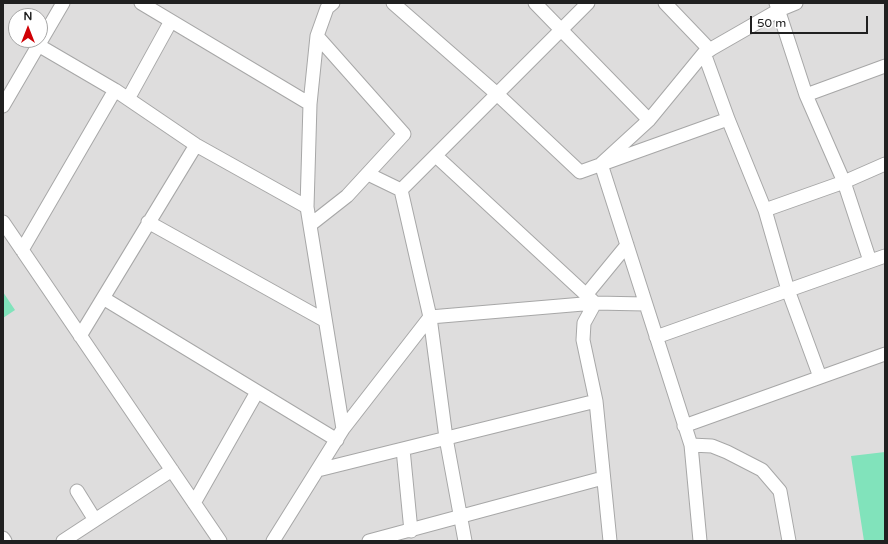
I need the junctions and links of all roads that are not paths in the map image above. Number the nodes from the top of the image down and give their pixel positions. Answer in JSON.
{"nodes":[{"id":1,"x":63,"y":3,"type":"edge"},
{"id":2,"x":141,"y":3,"type":"edge"},
{"id":3,"x":393,"y":3,"type":"edge"},
{"id":4,"x":535,"y":3,"type":"edge"},
{"id":5,"x":588,"y":3,"type":"edge"},
{"id":6,"x":665,"y":3,"type":"edge"},
{"id":7,"x":796,"y":3,"type":"edge"},
{"id":8,"x":327,"y":5,"type":"edge"},
{"id":9,"x":778,"y":6,"type":"edge"},
{"id":10,"x":171,"y":21,"type":"junction"},
{"id":11,"x":48,"y":28,"type":"edge"},
{"id":12,"x":561,"y":30,"type":"junction"},
{"id":13,"x":317,"y":36,"type":"junction"},
{"id":14,"x":36,"y":48,"type":"edge"},
{"id":15,"x":43,"y":48,"type":"edge"},
{"id":16,"x":707,"y":51,"type":"junction"},
{"id":17,"x":885,"y":66,"type":"edge"},
{"id":18,"x":115,"y":90,"type":"junction"},
{"id":19,"x":497,"y":94,"type":"junction"},
{"id":20,"x":806,"y":95,"type":"junction"},
{"id":21,"x":128,"y":99,"type":"junction"},
{"id":22,"x":310,"y":104,"type":"junction"},
{"id":23,"x":3,"y":106,"type":"edge"},
{"id":24,"x":728,"y":119,"type":"junction"},
{"id":25,"x":649,"y":120,"type":"junction"},
{"id":26,"x":196,"y":145,"type":"junction"},
{"id":27,"x":436,"y":156,"type":"junction"},
{"id":28,"x":601,"y":164,"type":"junction"},
{"id":29,"x":885,"y":164,"type":"edge"},
{"id":30,"x":368,"y":174,"type":"junction"},
{"id":31,"x":844,"y":182,"type":"junction"},
{"id":32,"x":401,"y":190,"type":"junction"},
{"id":33,"x":307,"y":207,"type":"junction"},
{"id":34,"x":765,"y":210,"type":"junction"},
{"id":35,"x":3,"y":222,"type":"edge"},
{"id":36,"x":148,"y":222,"type":"junction"},
{"id":37,"x":310,"y":226,"type":"junction"},
{"id":38,"x":627,"y":245,"type":"junction"},
{"id":39,"x":22,"y":250,"type":"junction"},
{"id":40,"x":885,"y":256,"type":"edge"},
{"id":41,"x":870,"y":261,"type":"junction"},
{"id":42,"x":788,"y":290,"type":"junction"},
{"id":43,"x":103,"y":298,"type":"junction"},
{"id":44,"x":590,"y":299,"type":"junction"},
{"id":45,"x":646,"y":304,"type":"junction"},
{"id":46,"x":430,"y":317,"type":"junction"},
{"id":47,"x":324,"y":320,"type":"junction"},
{"id":48,"x":80,"y":336,"type":"junction"},
{"id":49,"x":656,"y":337,"type":"junction"},
{"id":50,"x":885,"y":354,"type":"edge"},
{"id":51,"x":820,"y":377,"type":"junction"},
{"id":52,"x":258,"y":392,"type":"junction"},
{"id":53,"x":596,"y":401,"type":"junction"},
{"id":54,"x":684,"y":426,"type":"junction"},
{"id":55,"x":340,"y":434,"type":"junction"},
{"id":56,"x":446,"y":438,"type":"junction"},
{"id":57,"x":690,"y":445,"type":"junction"},
{"id":58,"x":403,"y":449,"type":"junction"},
{"id":59,"x":172,"y":470,"type":"junction"},
{"id":60,"x":318,"y":470,"type":"junction"},
{"id":61,"x":603,"y":478,"type":"junction"},
{"id":62,"x":77,"y":491,"type":"dead end"},
{"id":63,"x":194,"y":503,"type":"junction"},
{"id":64,"x":460,"y":517,"type":"junction"},
{"id":65,"x":95,"y":520,"type":"junction"},
{"id":66,"x":411,"y":531,"type":"junction"},
{"id":67,"x":3,"y":538,"type":"edge"},
{"id":68,"x":5,"y":541,"type":"edge"},
{"id":69,"x":63,"y":541,"type":"edge"},
{"id":70,"x":220,"y":541,"type":"edge"},
{"id":71,"x":273,"y":541,"type":"edge"},
{"id":72,"x":369,"y":541,"type":"edge"},
{"id":73,"x":465,"y":541,"type":"edge"},
{"id":74,"x":610,"y":541,"type":"edge"},
{"id":75,"x":700,"y":541,"type":"edge"},
{"id":76,"x":789,"y":541,"type":"edge"}],
"edges":[{"from":1,"to":11,"type":"street"},
{"from":2,"to":10,"type":"street"},
{"from":3,"to":19,"type":"street"},
{"from":4,"to":12,"type":"street"},
{"from":5,"to":12,"type":"street"},
{"from":6,"to":16,"type":"street"},
{"from":7,"to":9,"type":"street"},
{"from":8,"to":13,"type":"street"},
{"from":9,"to":16,"type":"street"},
{"from":9,"to":20,"type":"street"},
{"from":10,"to":21,"type":"street"},
{"from":10,"to":22,"type":"street"},
{"from":12,"to":19,"type":"street"},
{"from":12,"to":25,"type":"street"},
{"from":13,"to":22,"type":"street"},
{"from":13,"to":30,"type":"street"},
{"from":14,"to":23,"type":"street"},
{"from":15,"to":18,"type":"street"},
{"from":16,"to":24,"type":"street"},
{"from":16,"to":25,"type":"street"},
{"from":17,"to":20,"type":"street"},
{"from":18,"to":21,"type":"street"},
{"from":18,"to":39,"type":"street"},
{"from":19,"to":27,"type":"street"},
{"from":19,"to":28,"type":"street"},
{"from":20,"to":31,"type":"street"},
{"from":21,"to":26,"type":"street"},
{"from":22,"to":33,"type":"street"},
{"from":24,"to":28,"type":"street"},
{"from":24,"to":34,"type":"street"},
{"from":25,"to":28,"type":"street"},
{"from":26,"to":33,"type":"street"},
{"from":26,"to":36,"type":"street"},
{"from":27,"to":32,"type":"street"},
{"from":27,"to":44,"type":"street"},
{"from":28,"to":38,"type":"street"},
{"from":29,"to":31,"type":"street"},
{"from":30,"to":32,"type":"street"},
{"from":30,"to":37,"type":"street"},
{"from":31,"to":34,"type":"street"},
{"from":31,"to":41,"type":"street"},
{"from":32,"to":46,"type":"street"},
{"from":33,"to":37,"type":"street"},
{"from":34,"to":42,"type":"street"},
{"from":35,"to":39,"type":"street"},
{"from":36,"to":43,"type":"street"},
{"from":36,"to":47,"type":"street"},
{"from":37,"to":47,"type":"street"},
{"from":38,"to":44,"type":"street"},
{"from":38,"to":45,"type":"street"},
{"from":39,"to":48,"type":"street"},
{"from":40,"to":41,"type":"street"},
{"from":41,"to":42,"type":"street"},
{"from":42,"to":49,"type":"street"},
{"from":42,"to":51,"type":"street"},
{"from":43,"to":48,"type":"street"},
{"from":43,"to":52,"type":"street"},
{"from":44,"to":45,"type":"street"},
{"from":44,"to":46,"type":"street"},
{"from":44,"to":53,"type":"street"},
{"from":45,"to":49,"type":"street"},
{"from":46,"to":55,"type":"street"},
{"from":46,"to":56,"type":"street"},
{"from":47,"to":55,"type":"street"},
{"from":48,"to":59,"type":"street"},
{"from":49,"to":54,"type":"street"},
{"from":50,"to":51,"type":"street"},
{"from":51,"to":54,"type":"street"},
{"from":52,"to":55,"type":"street"},
{"from":52,"to":63,"type":"street"},
{"from":53,"to":56,"type":"street"},
{"from":53,"to":61,"type":"street"},
{"from":54,"to":57,"type":"street"},
{"from":55,"to":60,"type":"street"},
{"from":56,"to":58,"type":"street"},
{"from":56,"to":64,"type":"street"},
{"from":57,"to":75,"type":"street"},
{"from":57,"to":76,"type":"street"},
{"from":58,"to":60,"type":"street"},
{"from":58,"to":66,"type":"street"},
{"from":59,"to":63,"type":"street"},
{"from":59,"to":65,"type":"street"},
{"from":60,"to":71,"type":"street"},
{"from":61,"to":64,"type":"street"},
{"from":61,"to":74,"type":"street"},
{"from":62,"to":65,"type":"street"},
{"from":63,"to":70,"type":"street"},
{"from":64,"to":66,"type":"street"},
{"from":64,"to":73,"type":"street"},
{"from":65,"to":69,"type":"street"},
{"from":66,"to":72,"type":"street"},
{"from":67,"to":68,"type":"street"}]}
